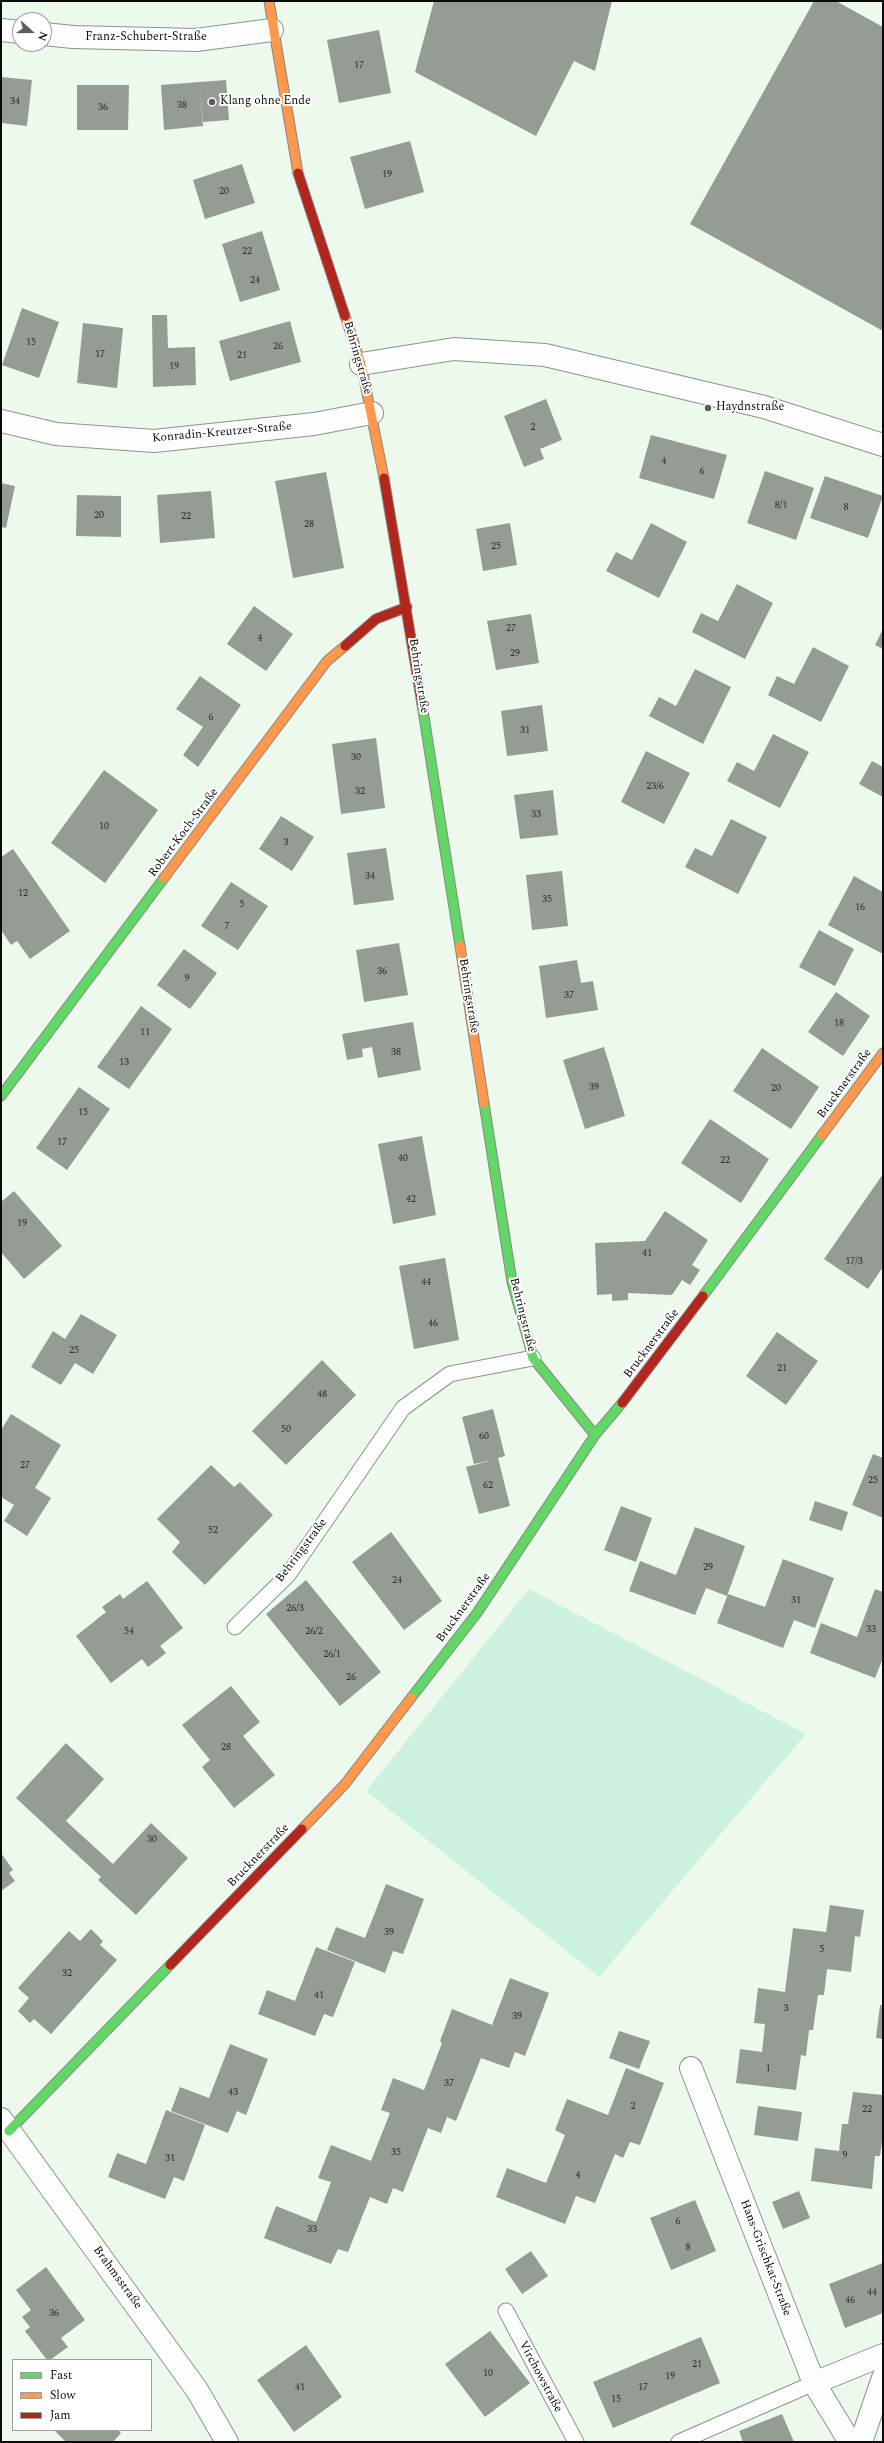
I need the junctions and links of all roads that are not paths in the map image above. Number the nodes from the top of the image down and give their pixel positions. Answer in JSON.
{"nodes":[{"id":1,"x":269,"y":1,"type":"edge"},
{"id":2,"x":1,"y":30,"type":"edge"},
{"id":3,"x":272,"y":30,"type":"junction"},
{"id":4,"x":12,"y":31,"type":"edge"},
{"id":5,"x":52,"y":35,"type":"edge"},
{"id":6,"x":361,"y":364,"type":"junction"},
{"id":7,"x":372,"y":413,"type":"junction"},
{"id":8,"x":1,"y":421,"type":"edge"},
{"id":9,"x":883,"y":445,"type":"edge"},
{"id":10,"x":407,"y":607,"type":"junction"},
{"id":11,"x":883,"y":1053,"type":"edge"},
{"id":12,"x":5,"y":1085,"type":"edge"},
{"id":13,"x":533,"y":1358,"type":"junction"},
{"id":14,"x":595,"y":1435,"type":"junction"},
{"id":15,"x":235,"y":1627,"type":"dead end"},
{"id":16,"x":691,"y":2068,"type":"dead end"},
{"id":17,"x":5,"y":2125,"type":"edge"},
{"id":18,"x":506,"y":2311,"type":"dead end"},
{"id":19,"x":883,"y":2355,"type":"edge"},
{"id":20,"x":883,"y":2378,"type":"edge"},
{"id":21,"x":814,"y":2383,"type":"junction"},
{"id":22,"x":226,"y":2442,"type":"edge"},
{"id":23,"x":576,"y":2442,"type":"edge"},
{"id":24,"x":679,"y":2442,"type":"edge"},
{"id":25,"x":850,"y":2442,"type":"edge"},
{"id":26,"x":861,"y":2442,"type":"edge"}],
"edges":[{"from":1,"to":3,"type":"street","name":"Behringstraße"},
{"from":2,"to":4,"type":"street"},
{"from":3,"to":5,"type":"street","name":"Franz-Schubert-Straße"},
{"from":3,"to":6,"type":"street","name":"Behringstraße"},
{"from":6,"to":7,"type":"street","name":"Behringstraße"},
{"from":6,"to":9,"type":"street"},
{"from":7,"to":8,"type":"street","name":"Konradin-Kreutzer-Straße"},
{"from":7,"to":10,"type":"street","name":"Behringstraße"},
{"from":10,"to":12,"type":"street","name":"Robert-Koch-Straße"},
{"from":10,"to":13,"type":"street","name":"Behringstraße"},
{"from":11,"to":14,"type":"street","name":"Brucknerstraße"},
{"from":13,"to":14,"type":"street","name":"Behringstraße"},
{"from":13,"to":15,"type":"lane","name":"Behringstraße"},
{"from":14,"to":17,"type":"street","name":"Brucknerstraße"},
{"from":16,"to":21,"type":"street","name":"Hans-Grischkat-Straße"},
{"from":17,"to":22,"type":"street","name":"Brahmsstraße"},
{"from":18,"to":23,"type":"lane","name":"Virchowstraße"},
{"from":19,"to":21,"type":"street"},
{"from":20,"to":26,"type":"street"},
{"from":21,"to":24,"type":"lane"},
{"from":21,"to":25,"type":"street","name":"Hans-Grischkat-Straße"}]}
